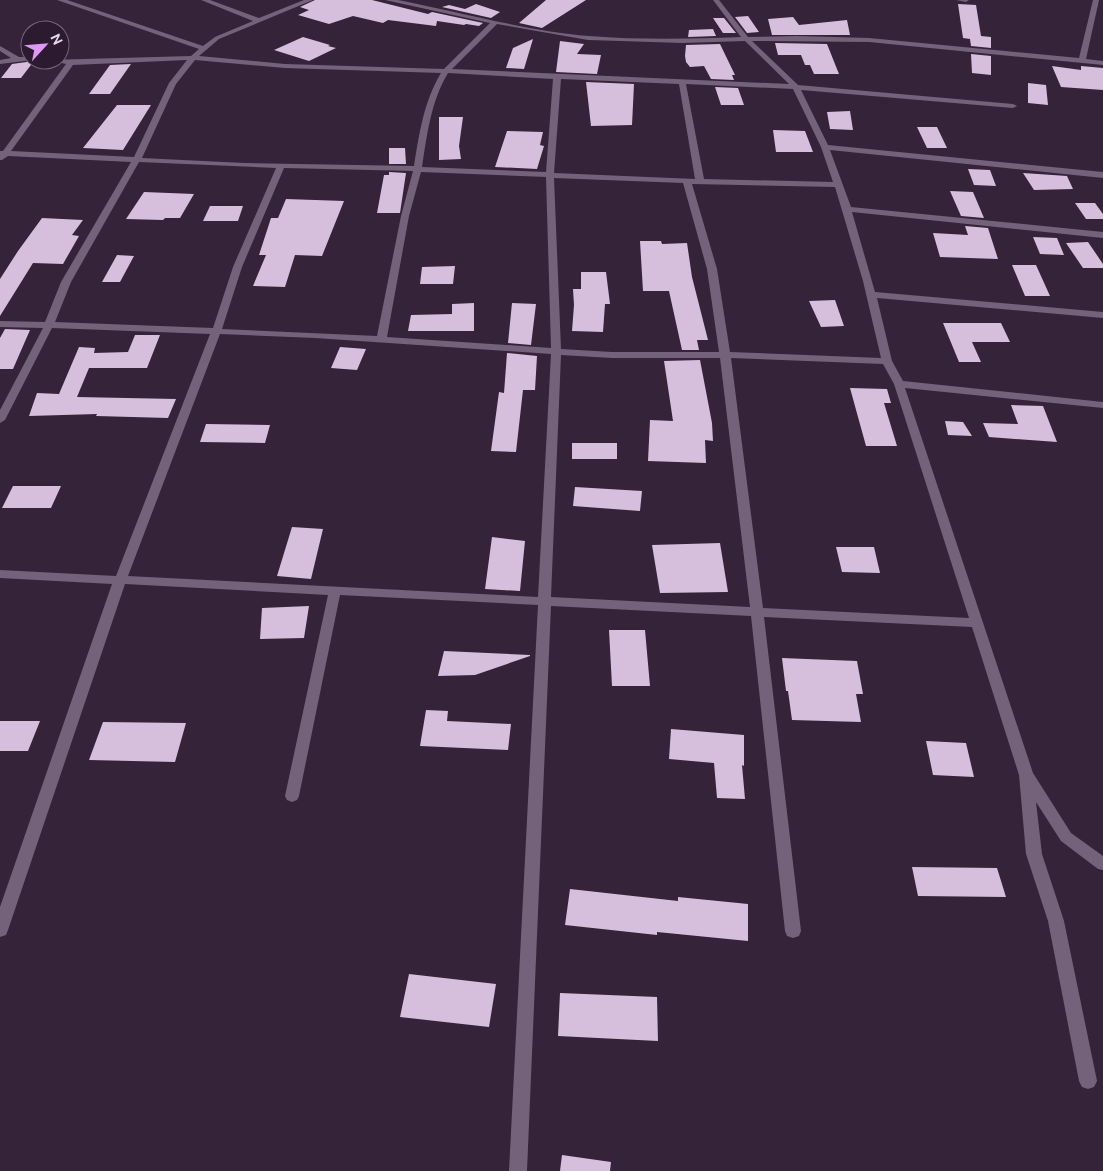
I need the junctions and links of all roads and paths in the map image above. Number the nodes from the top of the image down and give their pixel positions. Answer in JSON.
{"nodes":[{"id":1,"x":60,"y":0,"type":"edge"},
{"id":2,"x":204,"y":0,"type":"edge"},
{"id":3,"x":310,"y":0,"type":"edge"},
{"id":4,"x":388,"y":0,"type":"edge"},
{"id":5,"x":416,"y":0,"type":"edge"},
{"id":6,"x":716,"y":0,"type":"edge"},
{"id":7,"x":959,"y":0,"type":"edge"},
{"id":8,"x":966,"y":0,"type":"edge"},
{"id":9,"x":1096,"y":0,"type":"edge"},
{"id":10,"x":400,"y":3,"type":"junction"},
{"id":11,"x":258,"y":20,"type":"junction"},
{"id":12,"x":495,"y":22,"type":"junction"},
{"id":13,"x":746,"y":39,"type":"junction"},
{"id":14,"x":0,"y":48,"type":"edge"},
{"id":15,"x":204,"y":48,"type":"junction"},
{"id":16,"x":193,"y":58,"type":"junction"},
{"id":17,"x":17,"y":59,"type":"joint"},
{"id":18,"x":1082,"y":61,"type":"junction"},
{"id":19,"x":0,"y":62,"type":"edge"},
{"id":20,"x":71,"y":63,"type":"joint"},
{"id":21,"x":1103,"y":63,"type":"edge"},
{"id":22,"x":446,"y":71,"type":"junction"},
{"id":23,"x":557,"y":78,"type":"junction"},
{"id":24,"x":682,"y":81,"type":"junction"},
{"id":25,"x":796,"y":87,"type":"junction"},
{"id":26,"x":1013,"y":106,"type":"dead end"},
{"id":27,"x":825,"y":147,"type":"junction"},
{"id":28,"x":2,"y":155,"type":"edge"},
{"id":29,"x":137,"y":159,"type":"junction"},
{"id":30,"x":281,"y":166,"type":"junction"},
{"id":31,"x":418,"y":169,"type":"junction"},
{"id":32,"x":1103,"y":174,"type":"edge"},
{"id":33,"x":550,"y":175,"type":"junction"},
{"id":34,"x":687,"y":181,"type":"junction"},
{"id":35,"x":700,"y":182,"type":"junction"},
{"id":36,"x":838,"y":185,"type":"junction"},
{"id":37,"x":847,"y":209,"type":"junction"},
{"id":38,"x":1103,"y":235,"type":"edge"},
{"id":39,"x":872,"y":295,"type":"junction"},
{"id":40,"x":1103,"y":315,"type":"edge"},
{"id":41,"x":0,"y":324,"type":"edge"},
{"id":42,"x":49,"y":325,"type":"junction"},
{"id":43,"x":217,"y":330,"type":"junction"},
{"id":44,"x":381,"y":340,"type":"junction"},
{"id":45,"x":556,"y":352,"type":"junction"},
{"id":46,"x":725,"y":355,"type":"junction"},
{"id":47,"x":888,"y":361,"type":"junction"},
{"id":48,"x":899,"y":384,"type":"junction"},
{"id":49,"x":1103,"y":405,"type":"edge"},
{"id":50,"x":0,"y":420,"type":"edge"},
{"id":51,"x":0,"y":574,"type":"edge"},
{"id":52,"x":120,"y":580,"type":"junction"},
{"id":53,"x":335,"y":591,"type":"junction"},
{"id":54,"x":543,"y":601,"type":"junction"},
{"id":55,"x":757,"y":612,"type":"junction"},
{"id":56,"x":977,"y":623,"type":"junction"},
{"id":57,"x":1026,"y":774,"type":"junction"},
{"id":58,"x":292,"y":796,"type":"dead end"},
{"id":59,"x":1103,"y":864,"type":"edge"},
{"id":60,"x":0,"y":930,"type":"edge"},
{"id":61,"x":793,"y":931,"type":"dead end"},
{"id":62,"x":1088,"y":1080,"type":"dead end"},
{"id":63,"x":518,"y":1171,"type":"edge"}],
"edges":[{"from":1,"to":15,"type":"street"},
{"from":2,"to":11,"type":"street"},
{"from":3,"to":11,"type":"street"},
{"from":4,"to":10,"type":"street"},
{"from":5,"to":10,"type":"street"},
{"from":6,"to":13,"type":"street"},
{"from":7,"to":8,"type":"street"},
{"from":9,"to":18,"type":"street"},
{"from":10,"to":12,"type":"street"},
{"from":11,"to":15,"type":"street"},
{"from":12,"to":13,"type":"street"},
{"from":12,"to":22,"type":"street"},
{"from":13,"to":18,"type":"street"},
{"from":13,"to":25,"type":"street"},
{"from":14,"to":17,"type":"street"},
{"from":15,"to":16,"type":"street"},
{"from":16,"to":20,"type":"street"},
{"from":16,"to":22,"type":"street"},
{"from":16,"to":29,"type":"street"},
{"from":17,"to":19,"type":"street"},
{"from":18,"to":21,"type":"street"},
{"from":20,"to":28,"type":"street"},
{"from":22,"to":23,"type":"street"},
{"from":22,"to":31,"type":"street"},
{"from":23,"to":24,"type":"street"},
{"from":23,"to":33,"type":"street"},
{"from":24,"to":25,"type":"street"},
{"from":24,"to":35,"type":"street"},
{"from":25,"to":26,"type":"street"},
{"from":25,"to":27,"type":"street"},
{"from":27,"to":32,"type":"street"},
{"from":27,"to":36,"type":"street"},
{"from":28,"to":29,"type":"street"},
{"from":29,"to":30,"type":"street"},
{"from":29,"to":42,"type":"street"},
{"from":30,"to":31,"type":"street"},
{"from":30,"to":43,"type":"street"},
{"from":31,"to":33,"type":"street"},
{"from":31,"to":44,"type":"street"},
{"from":33,"to":34,"type":"street"},
{"from":33,"to":45,"type":"street"},
{"from":34,"to":35,"type":"street"},
{"from":34,"to":46,"type":"street"},
{"from":35,"to":36,"type":"street"},
{"from":36,"to":37,"type":"street"},
{"from":37,"to":38,"type":"street"},
{"from":37,"to":39,"type":"street"},
{"from":39,"to":40,"type":"street"},
{"from":39,"to":47,"type":"street"},
{"from":41,"to":42,"type":"street"},
{"from":42,"to":43,"type":"street"},
{"from":42,"to":50,"type":"street"},
{"from":43,"to":44,"type":"street"},
{"from":43,"to":52,"type":"street"},
{"from":44,"to":45,"type":"street"},
{"from":45,"to":46,"type":"street"},
{"from":45,"to":54,"type":"street"},
{"from":46,"to":47,"type":"street"},
{"from":46,"to":55,"type":"street"},
{"from":47,"to":48,"type":"street"},
{"from":48,"to":49,"type":"street"},
{"from":48,"to":56,"type":"street"},
{"from":51,"to":52,"type":"street"},
{"from":52,"to":53,"type":"street"},
{"from":52,"to":60,"type":"street"},
{"from":53,"to":54,"type":"street"},
{"from":53,"to":58,"type":"street"},
{"from":54,"to":55,"type":"street"},
{"from":54,"to":63,"type":"street"},
{"from":55,"to":56,"type":"street"},
{"from":55,"to":61,"type":"street"},
{"from":56,"to":57,"type":"street"},
{"from":57,"to":59,"type":"street"},
{"from":57,"to":62,"type":"street"}]}
